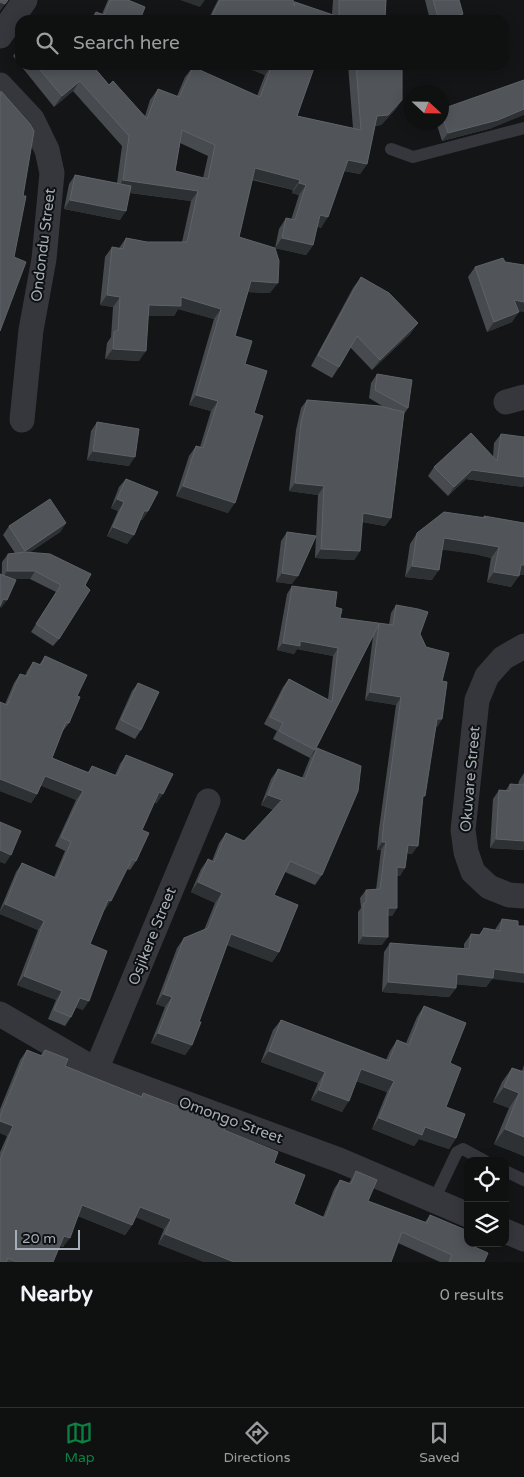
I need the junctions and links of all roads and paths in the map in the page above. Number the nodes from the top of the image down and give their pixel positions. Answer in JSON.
{"nodes":[{"id":1,"x":25,"y":0,"type":"edge"},
{"id":2,"x":0,"y":36,"type":"edge"},
{"id":3,"x":0,"y":85,"type":"edge"},
{"id":4,"x":524,"y":128,"type":"edge"},
{"id":5,"x":391,"y":149,"type":"dead end"},
{"id":6,"x":22,"y":420,"type":"dead end"},
{"id":7,"x":524,"y":646,"type":"edge"},
{"id":8,"x":208,"y":801,"type":"dead end"},
{"id":9,"x":524,"y":896,"type":"edge"},
{"id":10,"x":0,"y":1014,"type":"edge"},
{"id":11,"x":96,"y":1070,"type":"junction"},
{"id":12,"x":478,"y":1157,"type":"edge"},
{"id":13,"x":509,"y":1173,"type":"edge"},
{"id":14,"x":524,"y":1180,"type":"edge"},
{"id":15,"x":434,"y":1200,"type":"junction"},
{"id":16,"x":464,"y":1213,"type":"edge"},
{"id":17,"x":509,"y":1233,"type":"edge"},
{"id":18,"x":524,"y":1239,"type":"edge"}],
"edges":[{"from":1,"to":2,"type":"street"},
{"from":3,"to":6,"type":"street","name":"Ondondu Street"},
{"from":4,"to":5,"type":"lane"},
{"from":7,"to":9,"type":"street","name":"Okuvare Street"},
{"from":8,"to":11,"type":"street","name":"Osjikere Street"},
{"from":10,"to":11,"type":"street","name":"Omongo Street"},
{"from":11,"to":15,"type":"street","name":"Omongo Street"},
{"from":12,"to":15,"type":"lane"},
{"from":13,"to":14,"type":"lane"},
{"from":15,"to":16,"type":"street","name":"Omongo Street"},
{"from":17,"to":18,"type":"street"}]}
